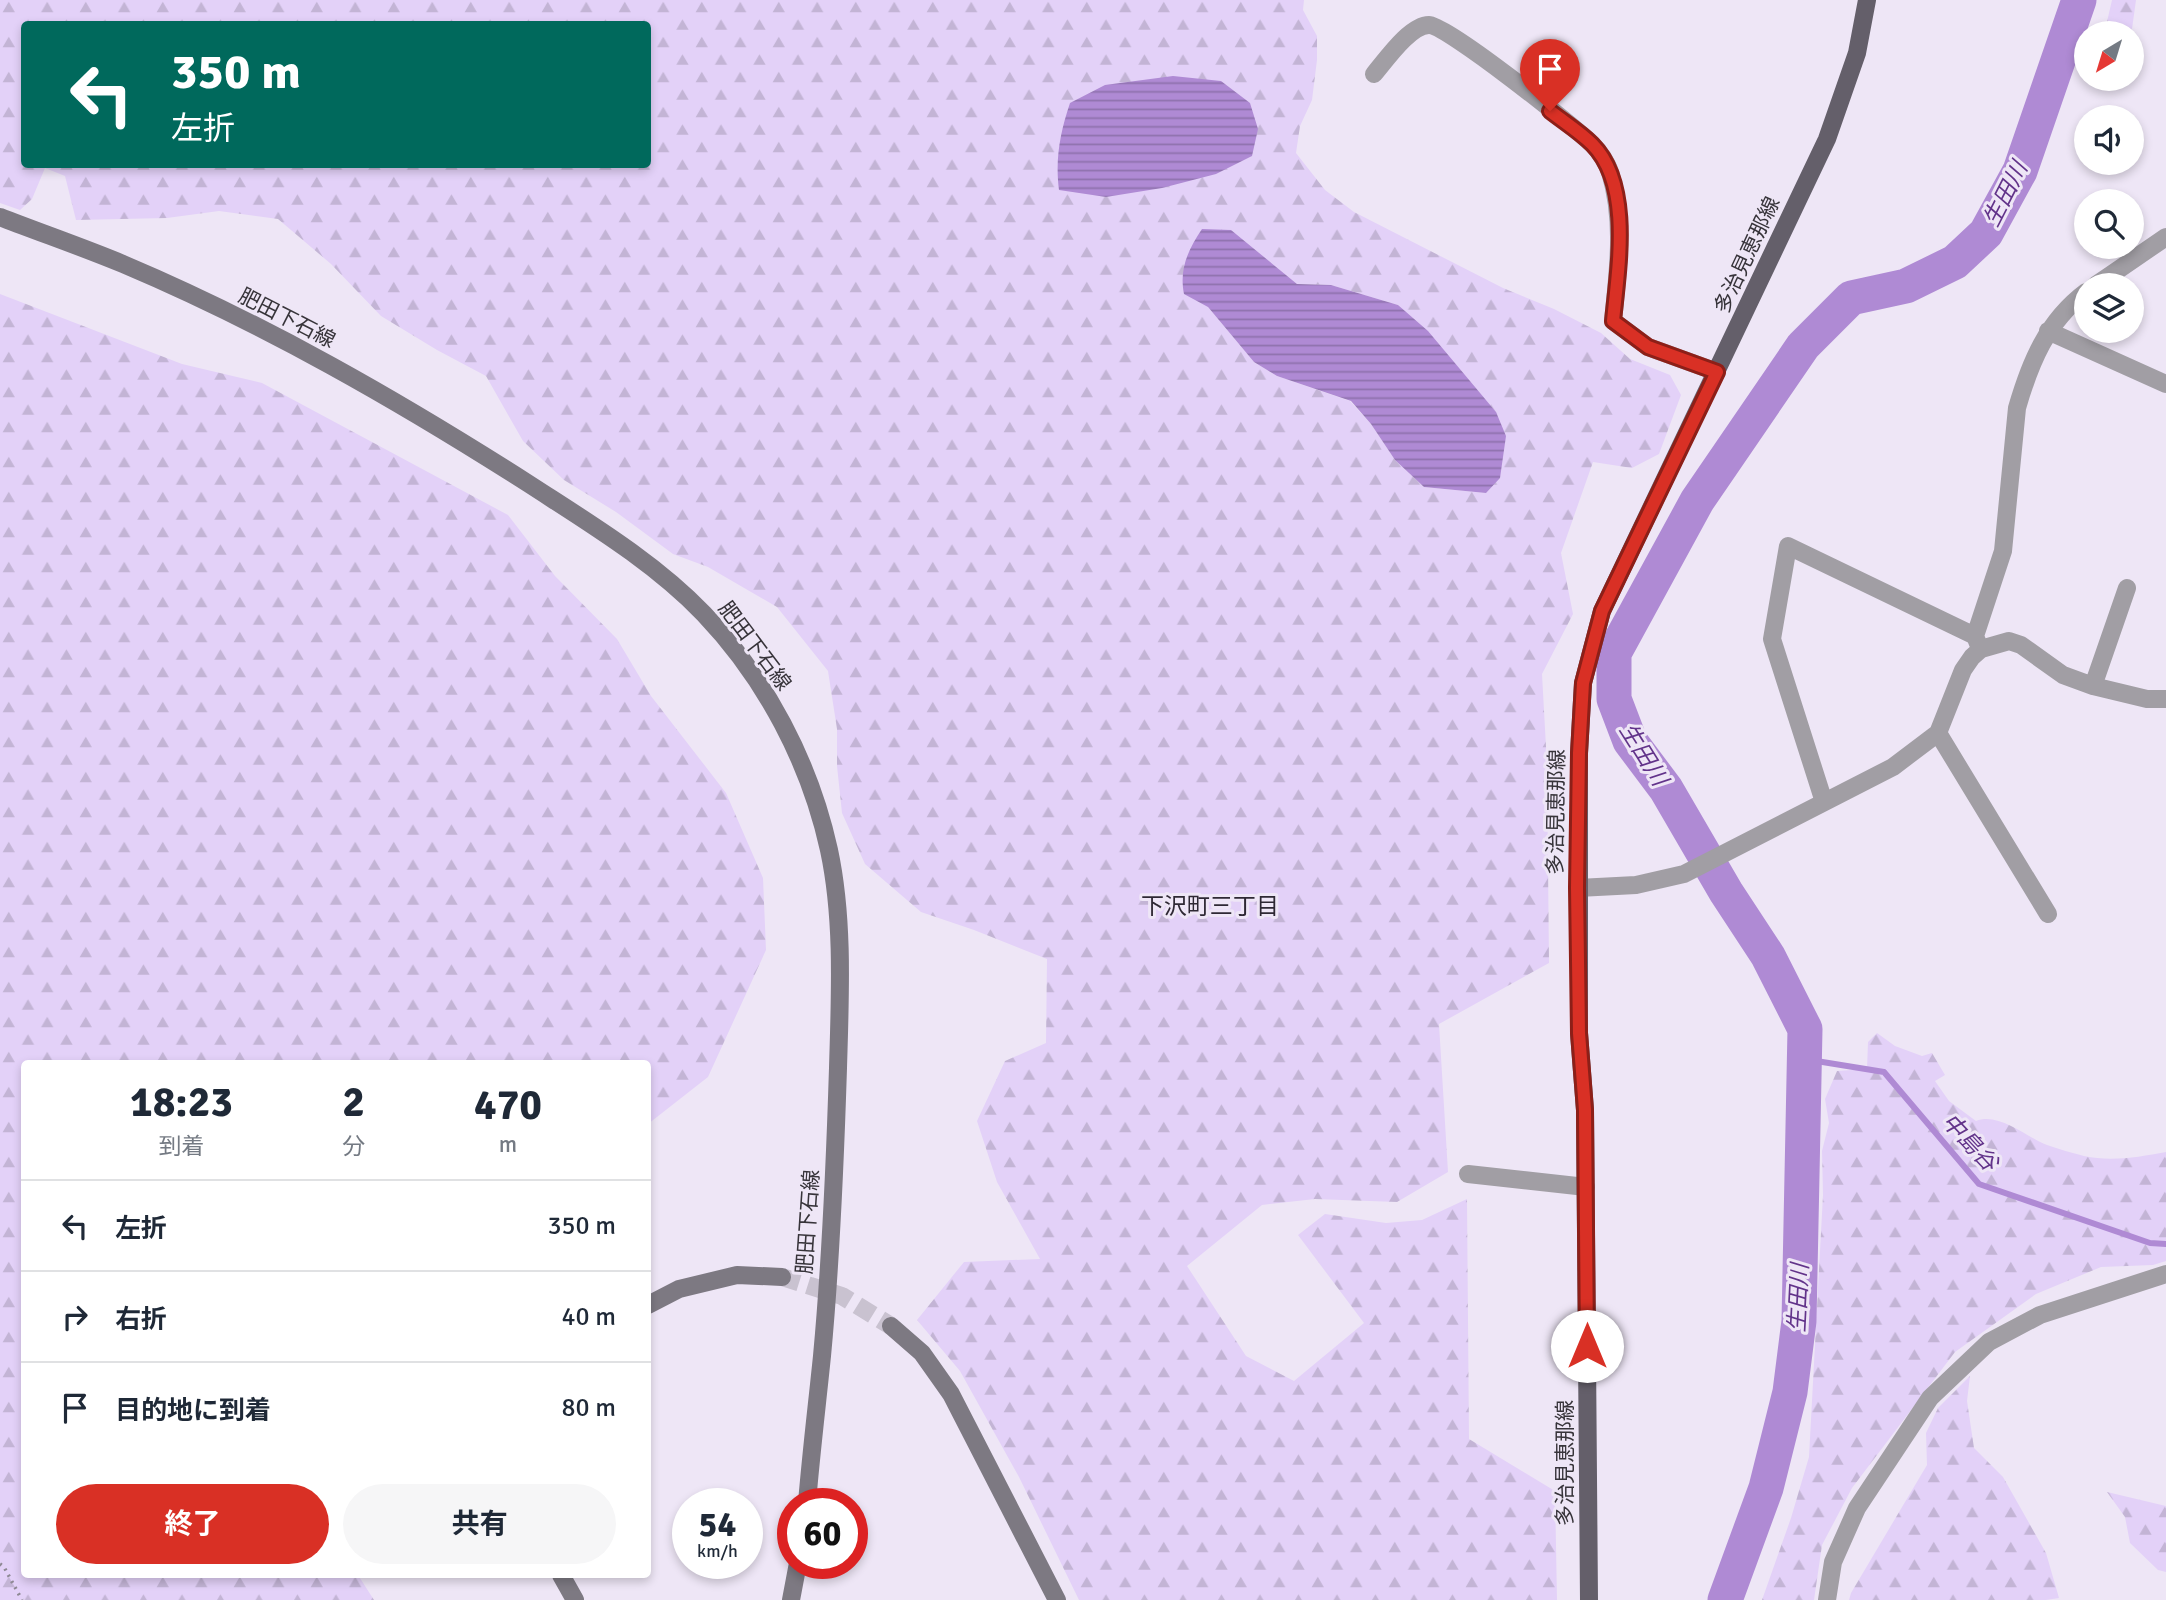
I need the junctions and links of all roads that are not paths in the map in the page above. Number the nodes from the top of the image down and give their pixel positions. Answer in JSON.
{"nodes":[{"id":1,"x":1867,"y":0,"type":"edge"},
{"id":2,"x":1374,"y":74,"type":"dead end"},
{"id":3,"x":0,"y":217,"type":"edge"},
{"id":4,"x":2166,"y":236,"type":"edge"},
{"id":5,"x":2113,"y":273,"type":"edge"},
{"id":6,"x":2074,"y":302,"type":"edge"},
{"id":7,"x":2048,"y":331,"type":"junction"},
{"id":8,"x":1717,"y":372,"type":"junction"},
{"id":9,"x":2166,"y":384,"type":"edge"},
{"id":10,"x":2127,"y":588,"type":"dead end"},
{"id":11,"x":1978,"y":642,"type":"junction"},
{"id":12,"x":2093,"y":686,"type":"junction"},
{"id":13,"x":2166,"y":699,"type":"edge"},
{"id":14,"x":1938,"y":733,"type":"junction"},
{"id":15,"x":1824,"y":802,"type":"junction"},
{"id":16,"x":1577,"y":888,"type":"junction"},
{"id":17,"x":2048,"y":914,"type":"dead end"},
{"id":18,"x":1468,"y":1174,"type":"dead end"},
{"id":19,"x":1586,"y":1186,"type":"junction"},
{"id":20,"x":2166,"y":1274,"type":"edge"},
{"id":21,"x":782,"y":1277,"type":"tunnel mouth"},
{"id":22,"x":651,"y":1303,"type":"edge"},
{"id":23,"x":891,"y":1325,"type":"tunnel mouth"},
{"id":24,"x":809,"y":1488,"type":"edge"},
{"id":25,"x":563,"y":1578,"type":"edge"},
{"id":26,"x":795,"y":1579,"type":"edge"},
{"id":27,"x":575,"y":1600,"type":"edge"},
{"id":28,"x":790,"y":1600,"type":"edge"},
{"id":29,"x":1057,"y":1600,"type":"edge"},
{"id":30,"x":1589,"y":1600,"type":"edge"},
{"id":31,"x":1827,"y":1600,"type":"edge"}],
"edges":[{"from":1,"to":8,"type":"main road","name":"多治見恵那線"},
{"from":2,"to":8,"type":"street"},
{"from":3,"to":24,"type":"main road","name":"肥田下石線"},
{"from":4,"to":5,"type":"street"},
{"from":6,"to":7,"type":"street"},
{"from":7,"to":9,"type":"street"},
{"from":7,"to":11,"type":"street"},
{"from":8,"to":16,"type":"main road","name":"多治見恵那線"},
{"from":10,"to":12,"type":"street"},
{"from":11,"to":12,"type":"street"},
{"from":11,"to":14,"type":"street"},
{"from":11,"to":15,"type":"street"},
{"from":12,"to":13,"type":"street"},
{"from":14,"to":15,"type":"street"},
{"from":14,"to":17,"type":"street"},
{"from":15,"to":16,"type":"street"},
{"from":16,"to":19,"type":"main road","name":"多治見恵那線"},
{"from":18,"to":19,"type":"street"},
{"from":19,"to":30,"type":"main road","name":"多治見恵那線"},
{"from":20,"to":31,"type":"street"},
{"from":21,"to":22,"type":"main road","name":"肥田下石線"},
{"from":23,"to":29,"type":"main road"},
{"from":25,"to":27,"type":"main road"},
{"from":26,"to":28,"type":"main road"}]}
